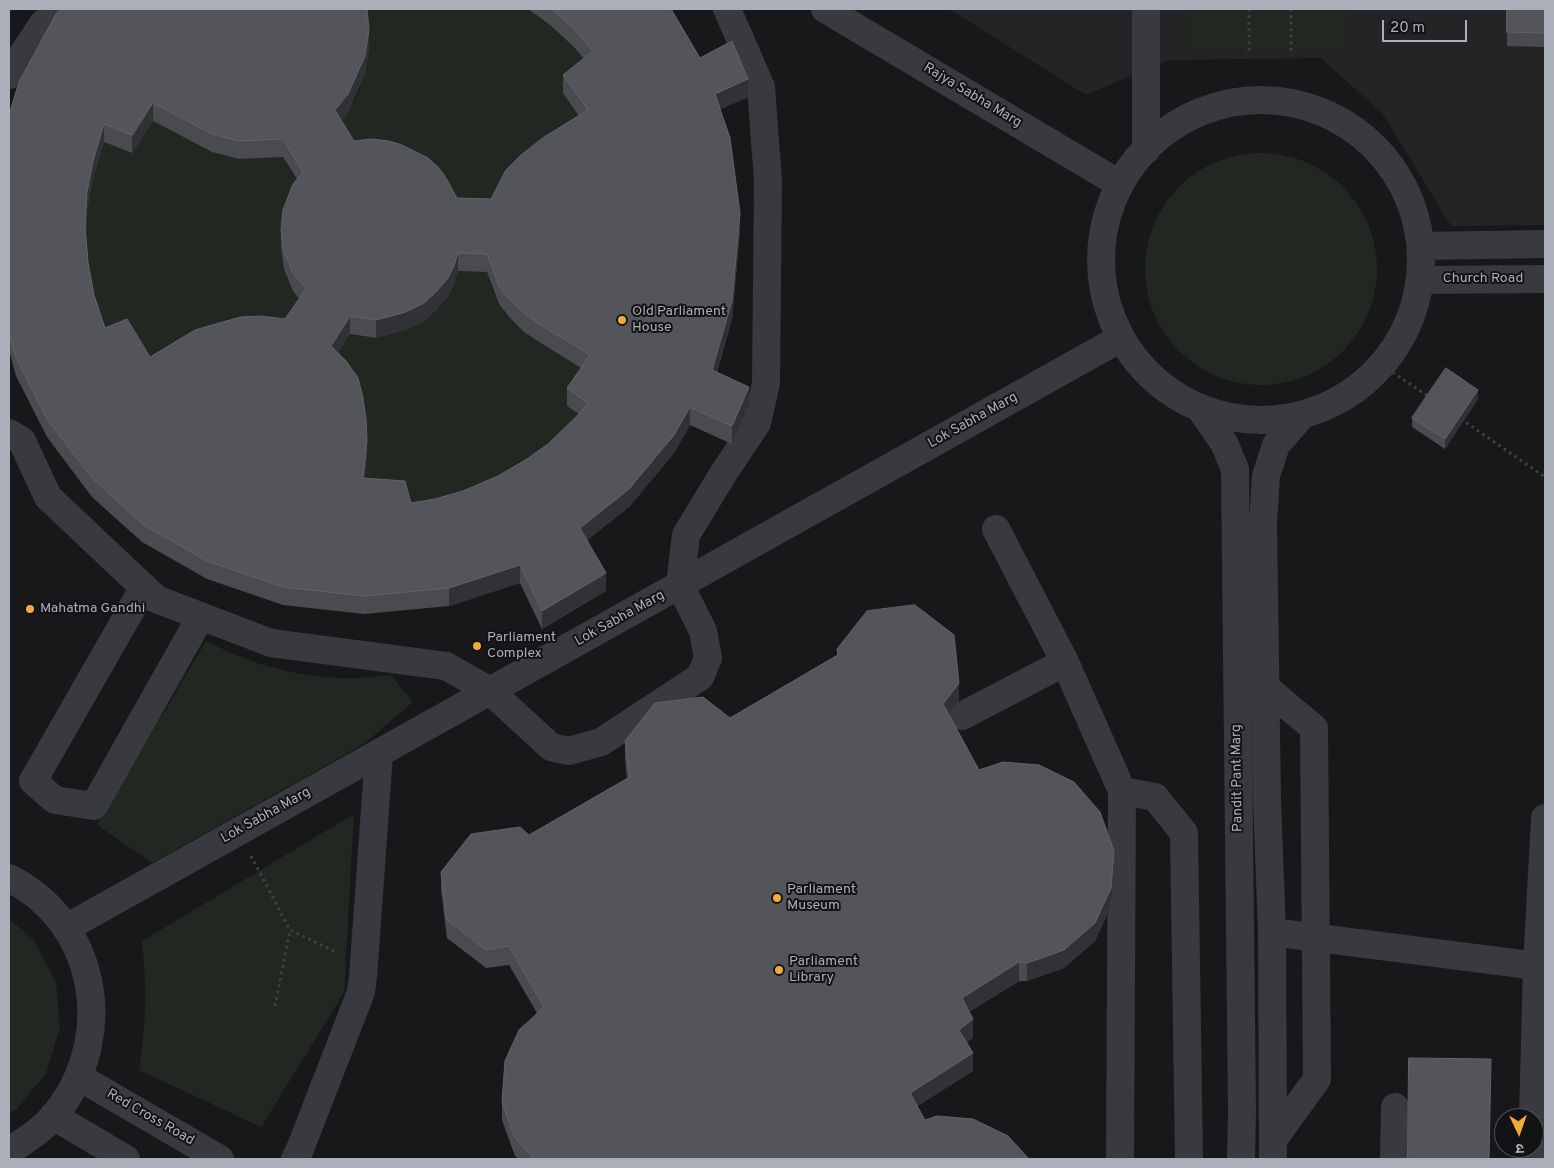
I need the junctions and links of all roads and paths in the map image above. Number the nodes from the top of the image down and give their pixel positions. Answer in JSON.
{"nodes":[{"id":1,"x":58,"y":9,"type":"edge"},
{"id":2,"x":727,"y":9,"type":"edge"},
{"id":3,"x":825,"y":9,"type":"edge"},
{"id":4,"x":1146,"y":9,"type":"edge"},
{"id":5,"x":1249,"y":9,"type":"edge"},
{"id":6,"x":1291,"y":9,"type":"edge"},
{"id":7,"x":1249,"y":54,"type":"dead end"},
{"id":8,"x":1291,"y":54,"type":"dead end"},
{"id":9,"x":9,"y":75,"type":"edge"},
{"id":10,"x":1146,"y":150,"type":"junction"},
{"id":11,"x":1118,"y":183,"type":"junction"},
{"id":12,"x":1545,"y":244,"type":"edge"},
{"id":13,"x":1421,"y":246,"type":"junction"},
{"id":14,"x":1545,"y":279,"type":"edge"},
{"id":15,"x":1420,"y":280,"type":"junction"},
{"id":16,"x":1121,"y":338,"type":"junction"},
{"id":17,"x":1382,"y":365,"type":"junction"},
{"id":18,"x":1431,"y":399,"type":"edge"},
{"id":19,"x":1199,"y":407,"type":"junction"},
{"id":20,"x":1302,"y":415,"type":"junction"},
{"id":21,"x":1456,"y":416,"type":"edge"},
{"id":22,"x":9,"y":433,"type":"edge"},
{"id":23,"x":1545,"y":477,"type":"edge"},
{"id":24,"x":996,"y":530,"type":"dead end"},
{"id":25,"x":680,"y":585,"type":"junction"},
{"id":26,"x":144,"y":587,"type":"junction"},
{"id":27,"x":202,"y":616,"type":"junction"},
{"id":28,"x":1065,"y":662,"type":"junction"},
{"id":29,"x":1265,"y":687,"type":"junction"},
{"id":30,"x":490,"y":691,"type":"junction"},
{"id":31,"x":962,"y":716,"type":"dead end"},
{"id":32,"x":379,"y":753,"type":"junction"},
{"id":33,"x":1122,"y":791,"type":"junction"},
{"id":34,"x":1545,"y":818,"type":"edge"},
{"id":35,"x":238,"y":832,"type":"junction"},
{"id":36,"x":9,"y":878,"type":"edge"},
{"id":37,"x":66,"y":928,"type":"junction"},
{"id":38,"x":290,"y":930,"type":"junction"},
{"id":39,"x":1272,"y":932,"type":"junction"},
{"id":40,"x":1316,"y":938,"type":"junction"},
{"id":41,"x":340,"y":954,"type":"dead end"},
{"id":42,"x":1541,"y":967,"type":"edge"},
{"id":43,"x":275,"y":1006,"type":"dead end"},
{"id":44,"x":80,"y":1077,"type":"junction"},
{"id":45,"x":1395,"y":1107,"type":"dead end"},
{"id":46,"x":1534,"y":1108,"type":"edge"},
{"id":47,"x":53,"y":1116,"type":"junction"},
{"id":48,"x":1273,"y":1150,"type":"edge"},
{"id":49,"x":9,"y":1151,"type":"edge"},
{"id":50,"x":305,"y":1156,"type":"edge"},
{"id":51,"x":126,"y":1159,"type":"edge"},
{"id":52,"x":220,"y":1159,"type":"edge"},
{"id":53,"x":1120,"y":1159,"type":"edge"},
{"id":54,"x":1189,"y":1159,"type":"edge"},
{"id":55,"x":1241,"y":1159,"type":"edge"},
{"id":56,"x":1394,"y":1159,"type":"edge"}],
"edges":[{"from":1,"to":9,"type":"street"},
{"from":2,"to":25,"type":"street"},
{"from":3,"to":11,"type":"street","name":"Rajya Sabha Marg"},
{"from":4,"to":10,"type":"street"},
{"from":5,"to":7,"type":"path"},
{"from":6,"to":8,"type":"path"},
{"from":10,"to":11,"type":"street"},
{"from":10,"to":13,"type":"street"},
{"from":11,"to":16,"type":"street"},
{"from":12,"to":13,"type":"street"},
{"from":13,"to":15,"type":"street"},
{"from":14,"to":15,"type":"street","name":"Church Road"},
{"from":15,"to":17,"type":"street"},
{"from":16,"to":19,"type":"street"},
{"from":16,"to":25,"type":"street","name":"Lok Sabha Marg"},
{"from":17,"to":18,"type":"path"},
{"from":17,"to":20,"type":"street"},
{"from":19,"to":20,"type":"street"},
{"from":19,"to":55,"type":"street","name":"Pandit Pant Marg"},
{"from":20,"to":29,"type":"street","name":"Pandit Pant Marg"},
{"from":21,"to":23,"type":"path"},
{"from":22,"to":26,"type":"street"},
{"from":24,"to":28,"type":"street"},
{"from":25,"to":30,"type":"street","name":"Lok Sabha Marg"},
{"from":25,"to":30,"type":"street"},
{"from":26,"to":27,"type":"street"},
{"from":26,"to":27,"type":"street"},
{"from":27,"to":30,"type":"street"},
{"from":28,"to":31,"type":"street"},
{"from":28,"to":33,"type":"street"},
{"from":29,"to":39,"type":"street","name":"Pandit Pant Marg"},
{"from":29,"to":40,"type":"street"},
{"from":30,"to":32,"type":"street","name":"Lok Sabha Marg"},
{"from":32,"to":35,"type":"street","name":"Lok Sabha Marg"},
{"from":32,"to":50,"type":"street"},
{"from":33,"to":53,"type":"street"},
{"from":33,"to":54,"type":"street"},
{"from":34,"to":42,"type":"street"},
{"from":35,"to":37,"type":"street","name":"Lok Sabha Marg"},
{"from":35,"to":38,"type":"path"},
{"from":36,"to":37,"type":"street"},
{"from":37,"to":44,"type":"street"},
{"from":38,"to":41,"type":"path"},
{"from":38,"to":43,"type":"path"},
{"from":39,"to":40,"type":"street"},
{"from":39,"to":48,"type":"street","name":"Pandit Pant Marg"},
{"from":40,"to":42,"type":"street"},
{"from":40,"to":48,"type":"street"},
{"from":42,"to":46,"type":"street"},
{"from":44,"to":47,"type":"street"},
{"from":44,"to":52,"type":"street","name":"Red Cross Road"},
{"from":45,"to":56,"type":"street"},
{"from":47,"to":49,"type":"street"},
{"from":47,"to":51,"type":"street"}]}
